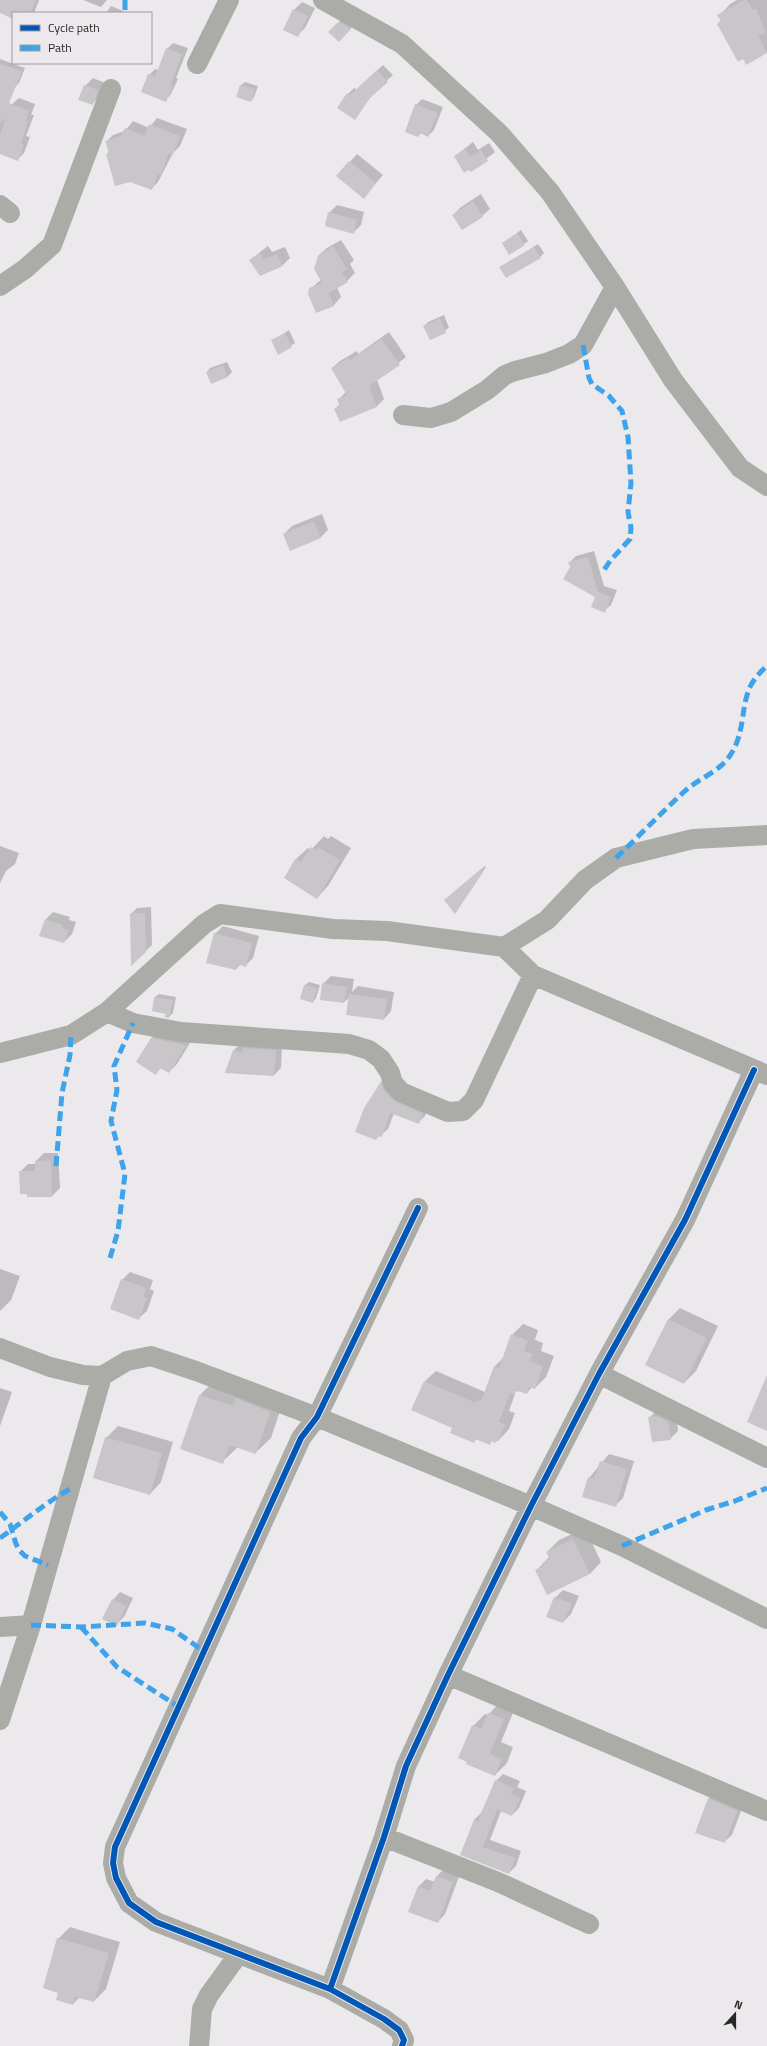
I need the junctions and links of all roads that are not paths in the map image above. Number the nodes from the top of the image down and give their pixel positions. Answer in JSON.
{"nodes":[{"id":1,"x":229,"y":0,"type":"edge"},
{"id":2,"x":323,"y":0,"type":"edge"},
{"id":3,"x":197,"y":64,"type":"dead end"},
{"id":4,"x":111,"y":89,"type":"dead end"},
{"id":5,"x":0,"y":286,"type":"edge"},
{"id":6,"x":615,"y":287,"type":"junction"},
{"id":7,"x":403,"y":415,"type":"dead end"},
{"id":8,"x":767,"y":486,"type":"edge"},
{"id":9,"x":767,"y":835,"type":"edge"},
{"id":10,"x":504,"y":947,"type":"junction"},
{"id":11,"x":534,"y":975,"type":"junction"},
{"id":12,"x":107,"y":1012,"type":"junction"},
{"id":13,"x":0,"y":1053,"type":"edge"},
{"id":14,"x":761,"y":1073,"type":"edge"},
{"id":15,"x":418,"y":1208,"type":"dead end"},
{"id":16,"x":0,"y":1348,"type":"edge"},
{"id":17,"x":599,"y":1374,"type":"junction"},
{"id":18,"x":102,"y":1376,"type":"junction"},
{"id":19,"x":317,"y":1417,"type":"junction"},
{"id":20,"x":767,"y":1458,"type":"edge"},
{"id":21,"x":531,"y":1506,"type":"junction"},
{"id":22,"x":767,"y":1619,"type":"edge"},
{"id":23,"x":30,"y":1626,"type":"junction"},
{"id":24,"x":0,"y":1627,"type":"edge"},
{"id":25,"x":448,"y":1675,"type":"junction"},
{"id":26,"x":0,"y":1720,"type":"edge"},
{"id":27,"x":767,"y":1811,"type":"edge"},
{"id":28,"x":384,"y":1837,"type":"junction"},
{"id":29,"x":589,"y":1924,"type":"dead end"},
{"id":30,"x":238,"y":1955,"type":"junction"},
{"id":31,"x":330,"y":1989,"type":"junction"},
{"id":32,"x":199,"y":2046,"type":"edge"},
{"id":33,"x":402,"y":2046,"type":"edge"}],
"edges":[{"from":1,"to":3,"type":"street"},
{"from":2,"to":6,"type":"street"},
{"from":4,"to":5,"type":"street"},
{"from":6,"to":7,"type":"street"},
{"from":6,"to":8,"type":"street"},
{"from":9,"to":10,"type":"street"},
{"from":10,"to":11,"type":"street"},
{"from":10,"to":12,"type":"street"},
{"from":11,"to":12,"type":"street"},
{"from":11,"to":14,"type":"street"},
{"from":12,"to":13,"type":"street"},
{"from":14,"to":17,"type":"street"},
{"from":15,"to":19,"type":"street"},
{"from":16,"to":18,"type":"street"},
{"from":17,"to":20,"type":"street"},
{"from":17,"to":21,"type":"street"},
{"from":18,"to":19,"type":"street"},
{"from":18,"to":23,"type":"street"},
{"from":19,"to":21,"type":"street"},
{"from":19,"to":30,"type":"street"},
{"from":21,"to":22,"type":"street"},
{"from":21,"to":25,"type":"street"},
{"from":23,"to":24,"type":"street"},
{"from":23,"to":26,"type":"street"},
{"from":25,"to":27,"type":"street"},
{"from":25,"to":28,"type":"street"},
{"from":28,"to":29,"type":"street"},
{"from":28,"to":31,"type":"street"},
{"from":30,"to":31,"type":"street"},
{"from":30,"to":32,"type":"street"},
{"from":31,"to":33,"type":"street"}]}
